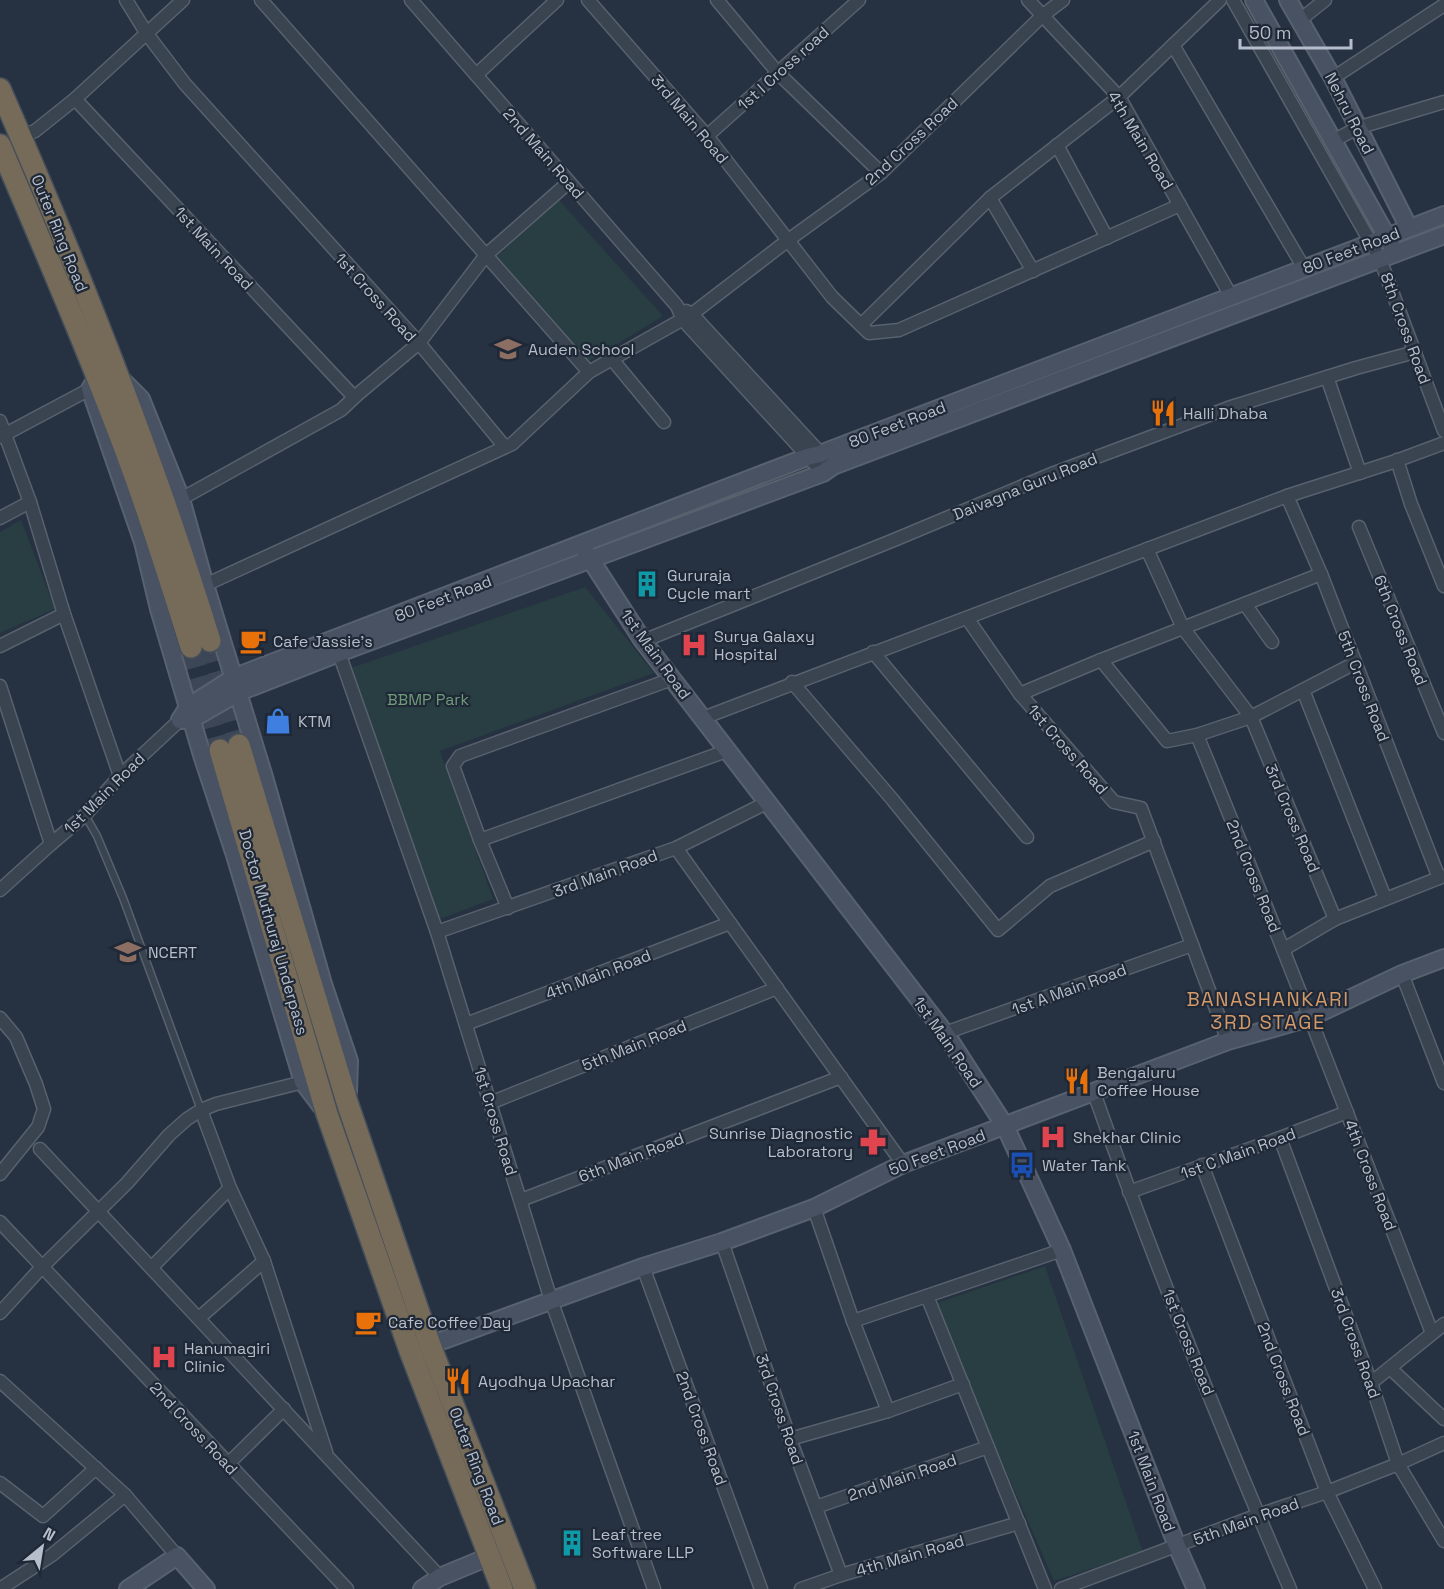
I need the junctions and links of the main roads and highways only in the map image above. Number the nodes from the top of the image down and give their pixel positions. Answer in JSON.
{"nodes":[{"id":1,"x":0,"y":89,"type":"edge"},
{"id":2,"x":0,"y":145,"type":"edge"},
{"id":3,"x":348,"y":1105,"type":"joint"},
{"id":4,"x":327,"y":1114,"type":"joint"},
{"id":5,"x":502,"y":1589,"type":"edge"},
{"id":6,"x":525,"y":1589,"type":"edge"}],
"edges":[{"from":1,"to":2,"type":"highway","name":"Outer Ring Road"},
{"from":3,"to":4,"type":"highway","name":"Doctor Muthuraj Underpass"},
{"from":3,"to":6,"type":"highway","name":"Outer Ring Road"},
{"from":4,"to":5,"type":"highway","name":"Outer Ring Road"}]}
